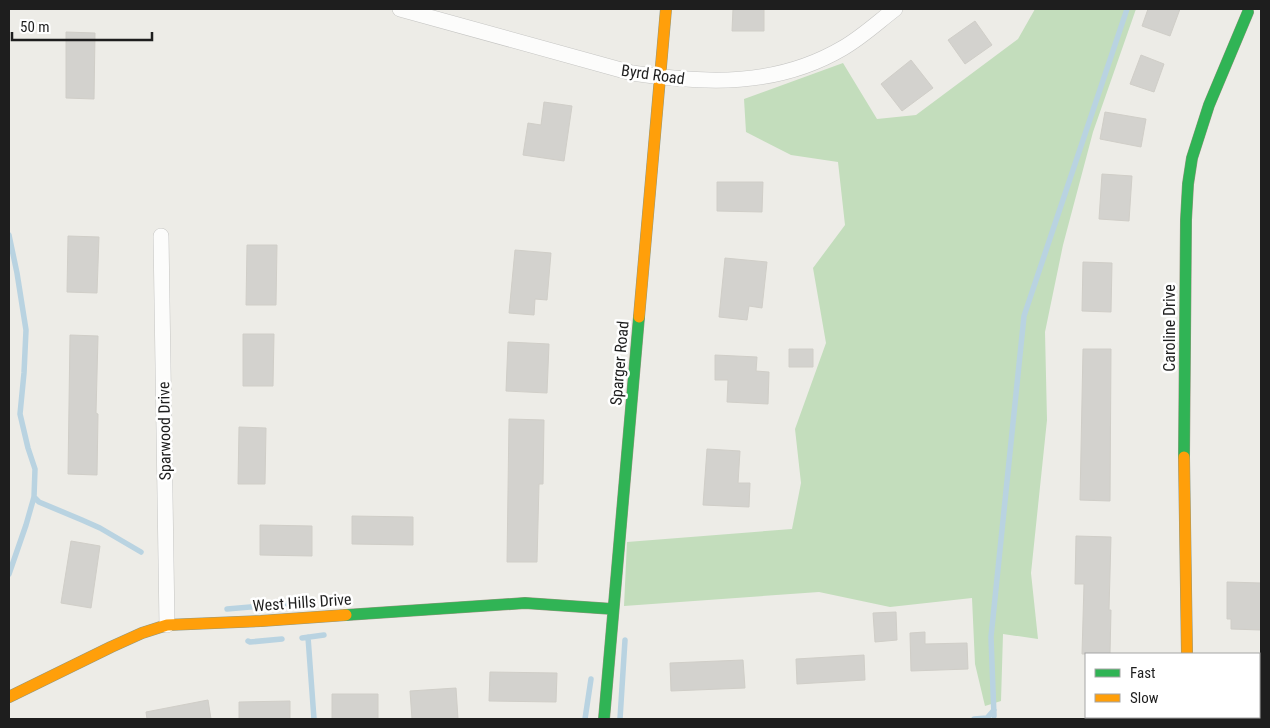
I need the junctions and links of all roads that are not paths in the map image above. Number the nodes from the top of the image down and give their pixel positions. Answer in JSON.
{"nodes":[{"id":1,"x":400,"y":9,"type":"edge"},
{"id":2,"x":666,"y":9,"type":"edge"},
{"id":3,"x":895,"y":9,"type":"edge"},
{"id":4,"x":1248,"y":12,"type":"dead end"},
{"id":5,"x":660,"y":77,"type":"junction"},
{"id":6,"x":161,"y":236,"type":"dead end"},
{"id":7,"x":613,"y":609,"type":"junction"},
{"id":8,"x":167,"y":625,"type":"junction"},
{"id":9,"x":1187,"y":653,"type":"edge"},
{"id":10,"x":9,"y":697,"type":"edge"},
{"id":11,"x":1151,"y":718,"type":"edge"},
{"id":12,"x":604,"y":719,"type":"edge"},
{"id":13,"x":1136,"y":719,"type":"edge"}],
"edges":[{"from":1,"to":5,"type":"street","name":"Byrd Road"},
{"from":2,"to":5,"type":"street","name":"Sparger Road"},
{"from":3,"to":5,"type":"street","name":"Byrd Road"},
{"from":4,"to":9,"type":"street","name":"Caroline Drive"},
{"from":5,"to":7,"type":"street","name":"Sparger Road"},
{"from":6,"to":8,"type":"street","name":"Sparwood Drive"},
{"from":7,"to":8,"type":"street","name":"West Hills Drive"},
{"from":7,"to":12,"type":"street","name":"Sparger Road"},
{"from":8,"to":10,"type":"street","name":"West Hills Drive"},
{"from":11,"to":13,"type":"street"}]}
